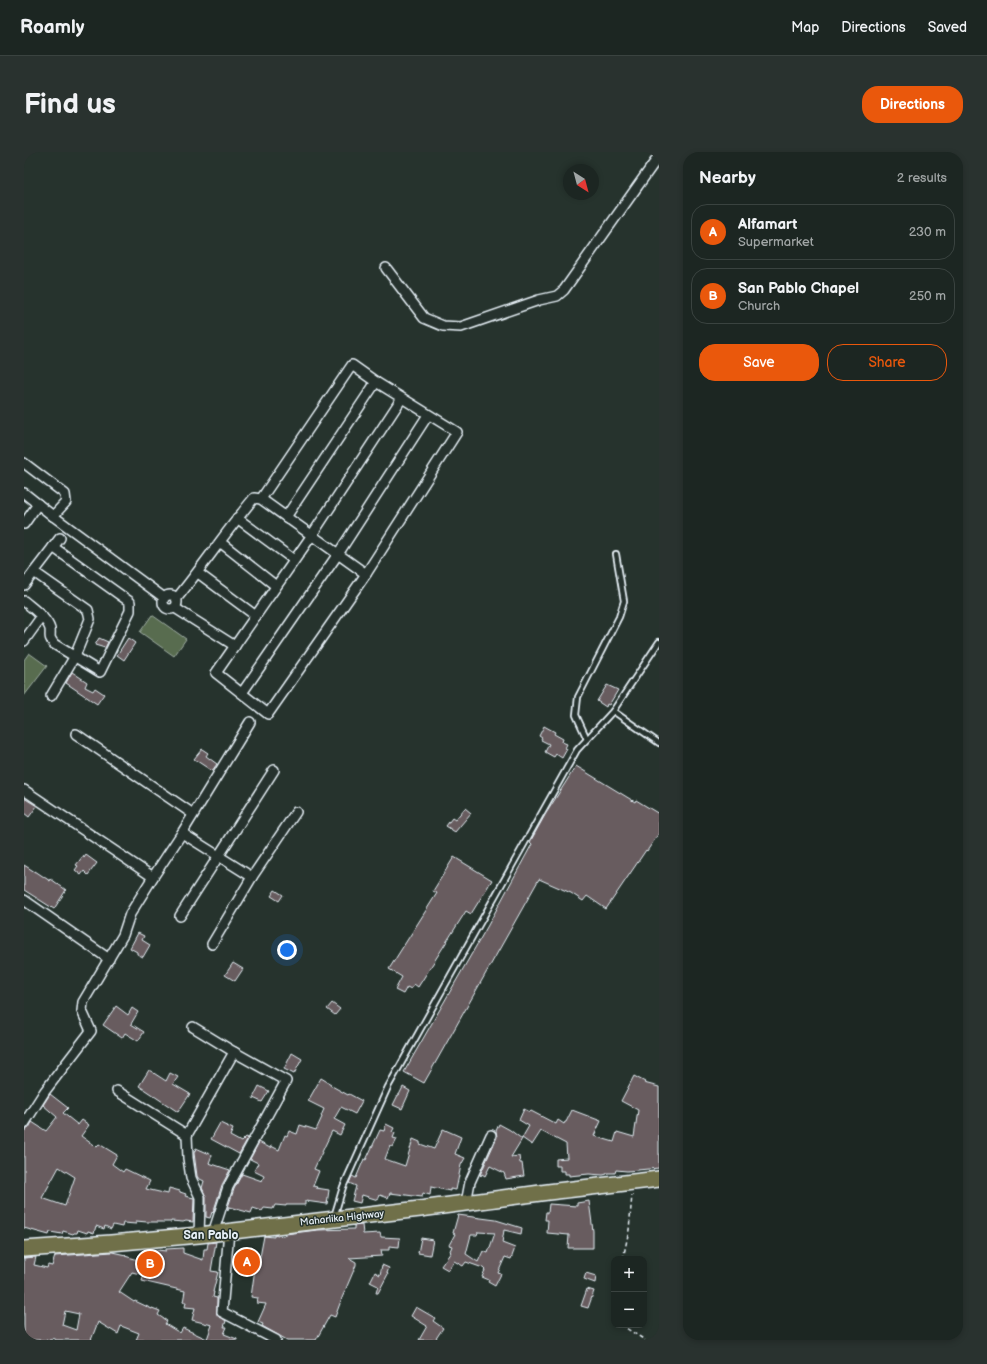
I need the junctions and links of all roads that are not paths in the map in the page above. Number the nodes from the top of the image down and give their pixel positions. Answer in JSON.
{"nodes":[{"id":1,"x":659,"y":156,"type":"edge"},
{"id":2,"x":386,"y":268,"type":"dead end"},
{"id":3,"x":376,"y":382,"type":"junction"},
{"id":4,"x":402,"y":398,"type":"junction"},
{"id":5,"x":428,"y":415,"type":"junction"},
{"id":6,"x":24,"y":464,"type":"edge"},
{"id":7,"x":24,"y":493,"type":"edge"},
{"id":8,"x":261,"y":499,"type":"junction"},
{"id":9,"x":38,"y":504,"type":"junction"},
{"id":10,"x":53,"y":516,"type":"junction"},
{"id":11,"x":286,"y":517,"type":"junction"},
{"id":12,"x":237,"y":518,"type":"junction"},
{"id":13,"x":24,"y":524,"type":"edge"},
{"id":14,"x":312,"y":534,"type":"junction"},
{"id":15,"x":60,"y":538,"type":"dead end"},
{"id":16,"x":220,"y":542,"type":"junction"},
{"id":17,"x":53,"y":547,"type":"junction"},
{"id":18,"x":338,"y":554,"type":"junction"},
{"id":19,"x":616,"y":554,"type":"dead end"},
{"id":20,"x":294,"y":560,"type":"junction"},
{"id":21,"x":34,"y":572,"type":"junction"},
{"id":22,"x":198,"y":573,"type":"junction"},
{"id":23,"x":366,"y":574,"type":"junction"},
{"id":24,"x":24,"y":585,"type":"edge"},
{"id":25,"x":276,"y":586,"type":"junction"},
{"id":26,"x":163,"y":598,"type":"junction"},
{"id":27,"x":177,"y":598,"type":"junction"},
{"id":28,"x":24,"y":601,"type":"edge"},
{"id":29,"x":175,"y":608,"type":"junction"},
{"id":30,"x":42,"y":616,"type":"junction"},
{"id":31,"x":256,"y":616,"type":"junction"},
{"id":32,"x":24,"y":641,"type":"edge"},
{"id":33,"x":659,"y":642,"type":"edge"},
{"id":34,"x":235,"y":646,"type":"junction"},
{"id":35,"x":75,"y":656,"type":"junction"},
{"id":36,"x":242,"y":693,"type":"junction"},
{"id":37,"x":51,"y":696,"type":"dead end"},
{"id":38,"x":613,"y":712,"type":"junction"},
{"id":39,"x":250,"y":722,"type":"dead end"},
{"id":40,"x":76,"y":734,"type":"dead end"},
{"id":41,"x":587,"y":739,"type":"junction"},
{"id":42,"x":659,"y":743,"type":"edge"},
{"id":43,"x":274,"y":770,"type":"dead end"},
{"id":44,"x":24,"y":790,"type":"edge"},
{"id":45,"x":296,"y":812,"type":"dead end"},
{"id":46,"x":193,"y":814,"type":"junction"},
{"id":47,"x":182,"y":834,"type":"junction"},
{"id":48,"x":219,"y":856,"type":"junction"},
{"id":49,"x":153,"y":876,"type":"junction"},
{"id":50,"x":252,"y":877,"type":"junction"},
{"id":51,"x":24,"y":900,"type":"edge"},
{"id":52,"x":180,"y":916,"type":"dead end"},
{"id":53,"x":212,"y":944,"type":"dead end"},
{"id":54,"x":109,"y":959,"type":"junction"},
{"id":55,"x":193,"y":1027,"type":"dead end"},
{"id":56,"x":234,"y":1052,"type":"junction"},
{"id":57,"x":117,"y":1091,"type":"dead end"},
{"id":58,"x":24,"y":1124,"type":"edge"},
{"id":59,"x":186,"y":1135,"type":"junction"},
{"id":60,"x":491,"y":1135,"type":"dead end"},
{"id":61,"x":659,"y":1179,"type":"edge"},
{"id":62,"x":466,"y":1203,"type":"junction"},
{"id":63,"x":334,"y":1219,"type":"junction"},
{"id":64,"x":229,"y":1231,"type":"junction"},
{"id":65,"x":214,"y":1233,"type":"junction"},
{"id":66,"x":198,"y":1235,"type":"junction"},
{"id":67,"x":24,"y":1249,"type":"edge"},
{"id":68,"x":276,"y":1340,"type":"edge"}],
"edges":[{"from":1,"to":2,"type":"street"},
{"from":3,"to":4,"type":"street"},
{"from":3,"to":8,"type":"street"},
{"from":3,"to":11,"type":"street"},
{"from":4,"to":5,"type":"street"},
{"from":4,"to":14,"type":"street"},
{"from":5,"to":18,"type":"street"},
{"from":5,"to":23,"type":"street"},
{"from":6,"to":10,"type":"street"},
{"from":7,"to":9,"type":"street"},
{"from":8,"to":11,"type":"street"},
{"from":8,"to":12,"type":"street"},
{"from":9,"to":10,"type":"street"},
{"from":9,"to":13,"type":"street"},
{"from":10,"to":26,"type":"street"},
{"from":11,"to":14,"type":"street"},
{"from":12,"to":16,"type":"street"},
{"from":12,"to":20,"type":"street"},
{"from":14,"to":18,"type":"street"},
{"from":14,"to":20,"type":"street"},
{"from":15,"to":17,"type":"street"},
{"from":16,"to":22,"type":"street"},
{"from":16,"to":25,"type":"street"},
{"from":17,"to":21,"type":"street"},
{"from":17,"to":35,"type":"street"},
{"from":18,"to":23,"type":"street"},
{"from":18,"to":36,"type":"street"},
{"from":19,"to":41,"type":"lane"},
{"from":20,"to":25,"type":"street"},
{"from":21,"to":24,"type":"street"},
{"from":21,"to":35,"type":"street"},
{"from":22,"to":27,"type":"street"},
{"from":22,"to":31,"type":"street"},
{"from":23,"to":36,"type":"street"},
{"from":25,"to":31,"type":"street"},
{"from":26,"to":27,"type":"street"},
{"from":26,"to":29,"type":"street"},
{"from":27,"to":29,"type":"street"},
{"from":28,"to":30,"type":"street"},
{"from":29,"to":34,"type":"street"},
{"from":30,"to":32,"type":"street"},
{"from":30,"to":35,"type":"street"},
{"from":31,"to":34,"type":"street"},
{"from":33,"to":38,"type":"lane"},
{"from":34,"to":36,"type":"street"},
{"from":35,"to":37,"type":"street"},
{"from":38,"to":41,"type":"lane"},
{"from":38,"to":42,"type":"lane"},
{"from":39,"to":46,"type":"street"},
{"from":40,"to":46,"type":"street"},
{"from":41,"to":63,"type":"lane"},
{"from":43,"to":48,"type":"street"},
{"from":44,"to":49,"type":"street"},
{"from":45,"to":50,"type":"street"},
{"from":46,"to":47,"type":"street"},
{"from":47,"to":48,"type":"street"},
{"from":47,"to":49,"type":"street"},
{"from":48,"to":50,"type":"street"},
{"from":48,"to":52,"type":"street"},
{"from":49,"to":54,"type":"street"},
{"from":50,"to":53,"type":"street"},
{"from":51,"to":54,"type":"street"},
{"from":54,"to":58,"type":"street"},
{"from":55,"to":56,"type":"street"},
{"from":56,"to":59,"type":"street"},
{"from":56,"to":65,"type":"street"},
{"from":57,"to":59,"type":"street"},
{"from":59,"to":66,"type":"street"},
{"from":60,"to":62,"type":"street"},
{"from":61,"to":62,"type":"highway","name":"Maharlika Highway"},
{"from":62,"to":63,"type":"highway","name":"Maharlika Highway"},
{"from":63,"to":64,"type":"highway","name":"Maharlika Highway"},
{"from":64,"to":65,"type":"highway","name":"Maharlika Highway"},
{"from":64,"to":68,"type":"street"},
{"from":65,"to":66,"type":"highway","name":"Maharlika Highway"},
{"from":66,"to":67,"type":"highway","name":"Maharlika Highway"}]}
